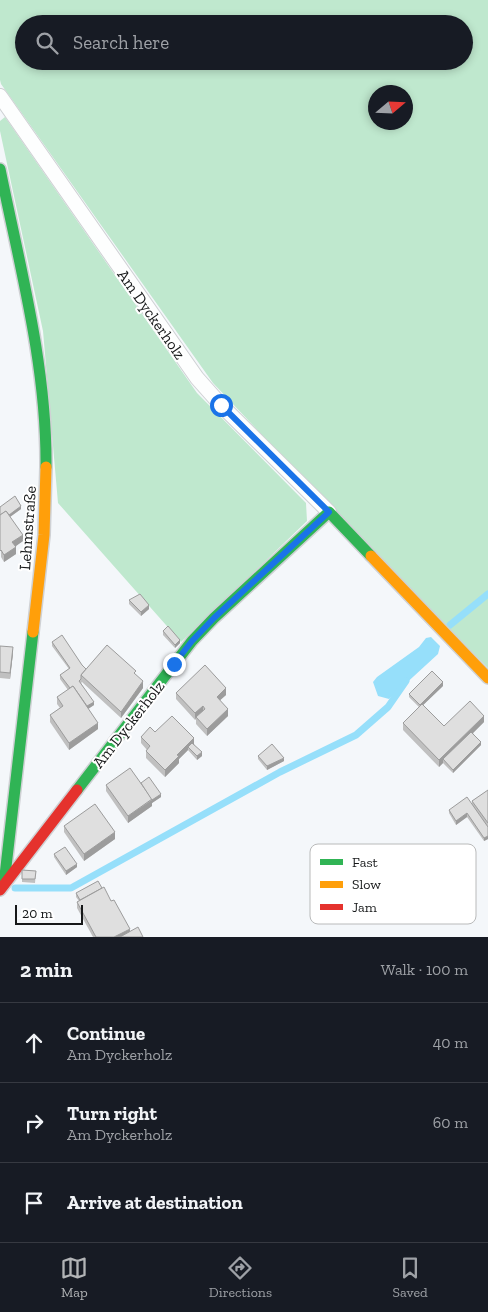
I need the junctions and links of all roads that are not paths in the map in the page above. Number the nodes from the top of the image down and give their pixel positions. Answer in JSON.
{"nodes":[{"id":1,"x":0,"y":96,"type":"edge"},
{"id":2,"x":0,"y":169,"type":"edge"},
{"id":3,"x":329,"y":512,"type":"junction"},
{"id":4,"x":488,"y":678,"type":"edge"},
{"id":5,"x":2,"y":888,"type":"edge"}],
"edges":[{"from":1,"to":3,"type":"lane","name":"Am Dyckerholz"},
{"from":2,"to":5,"type":"street","name":"Lehmstraße"},
{"from":3,"to":4,"type":"street","name":"Am Dyckerholz"},
{"from":3,"to":5,"type":"street","name":"Am Dyckerholz"}]}
